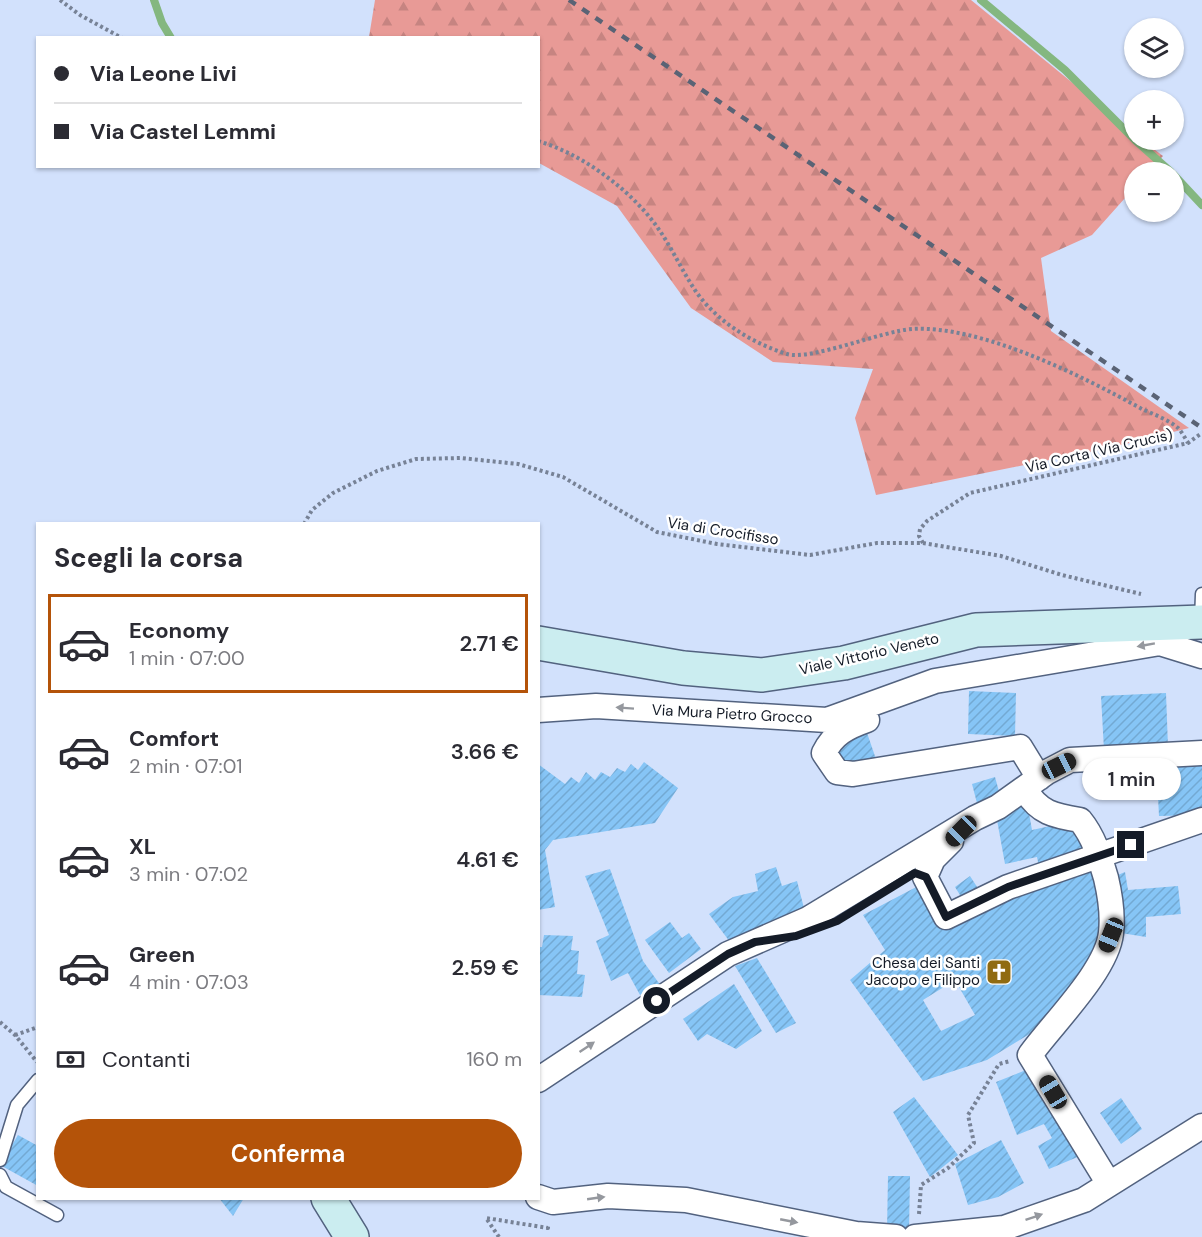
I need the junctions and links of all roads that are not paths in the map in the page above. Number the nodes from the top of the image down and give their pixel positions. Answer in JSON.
{"nodes":[{"id":1,"x":1202,"y":613,"type":"edge"},
{"id":2,"x":540,"y":643,"type":"edge"},
{"id":3,"x":1202,"y":656,"type":"edge"},
{"id":4,"x":996,"y":671,"type":"junction"},
{"id":5,"x":540,"y":710,"type":"edge"},
{"id":6,"x":1202,"y":753,"type":"edge"},
{"id":7,"x":1032,"y":783,"type":"junction"},
{"id":8,"x":975,"y":818,"type":"junction"},
{"id":9,"x":1202,"y":820,"type":"edge"},
{"id":10,"x":1100,"y":855,"type":"junction"},
{"id":11,"x":926,"y":877,"type":"junction"},
{"id":12,"x":755,"y":942,"type":"junction"},
{"id":13,"x":540,"y":1079,"type":"edge"},
{"id":14,"x":36,"y":1082,"type":"edge"},
{"id":15,"x":1202,"y":1126,"type":"edge"},
{"id":16,"x":0,"y":1160,"type":"edge"},
{"id":17,"x":0,"y":1175,"type":"edge"},
{"id":18,"x":1109,"y":1185,"type":"junction"},
{"id":19,"x":329,"y":1200,"type":"edge"},
{"id":20,"x":546,"y":1200,"type":"edge"},
{"id":21,"x":57,"y":1215,"type":"dead end"},
{"id":22,"x":352,"y":1237,"type":"edge"},
{"id":23,"x":896,"y":1237,"type":"edge"},
{"id":24,"x":916,"y":1237,"type":"edge"}],
"edges":[{"from":1,"to":2,"type":"street","name":"Viale Vittorio Veneto"},
{"from":3,"to":4,"type":"street","name":"Via Mura Pietro Grocco","one_way":true},
{"from":4,"to":5,"type":"street","name":"Via Mura Pietro Grocco","one_way":true},
{"from":4,"to":7,"type":"street"},
{"from":6,"to":7,"type":"street"},
{"from":7,"to":8,"type":"street"},
{"from":7,"to":10,"type":"street"},
{"from":8,"to":11,"type":"street"},
{"from":8,"to":12,"type":"street"},
{"from":9,"to":10,"type":"street"},
{"from":10,"to":11,"type":"street"},
{"from":10,"to":18,"type":"street"},
{"from":11,"to":12,"type":"street"},
{"from":13,"to":12,"type":"street","one_way":true},
{"from":14,"to":16,"type":"lane"},
{"from":15,"to":18,"type":"street"},
{"from":17,"to":21,"type":"lane"},
{"from":24,"to":18,"type":"street","one_way":true},
{"from":19,"to":22,"type":"street"},
{"from":20,"to":23,"type":"street","one_way":true}]}
